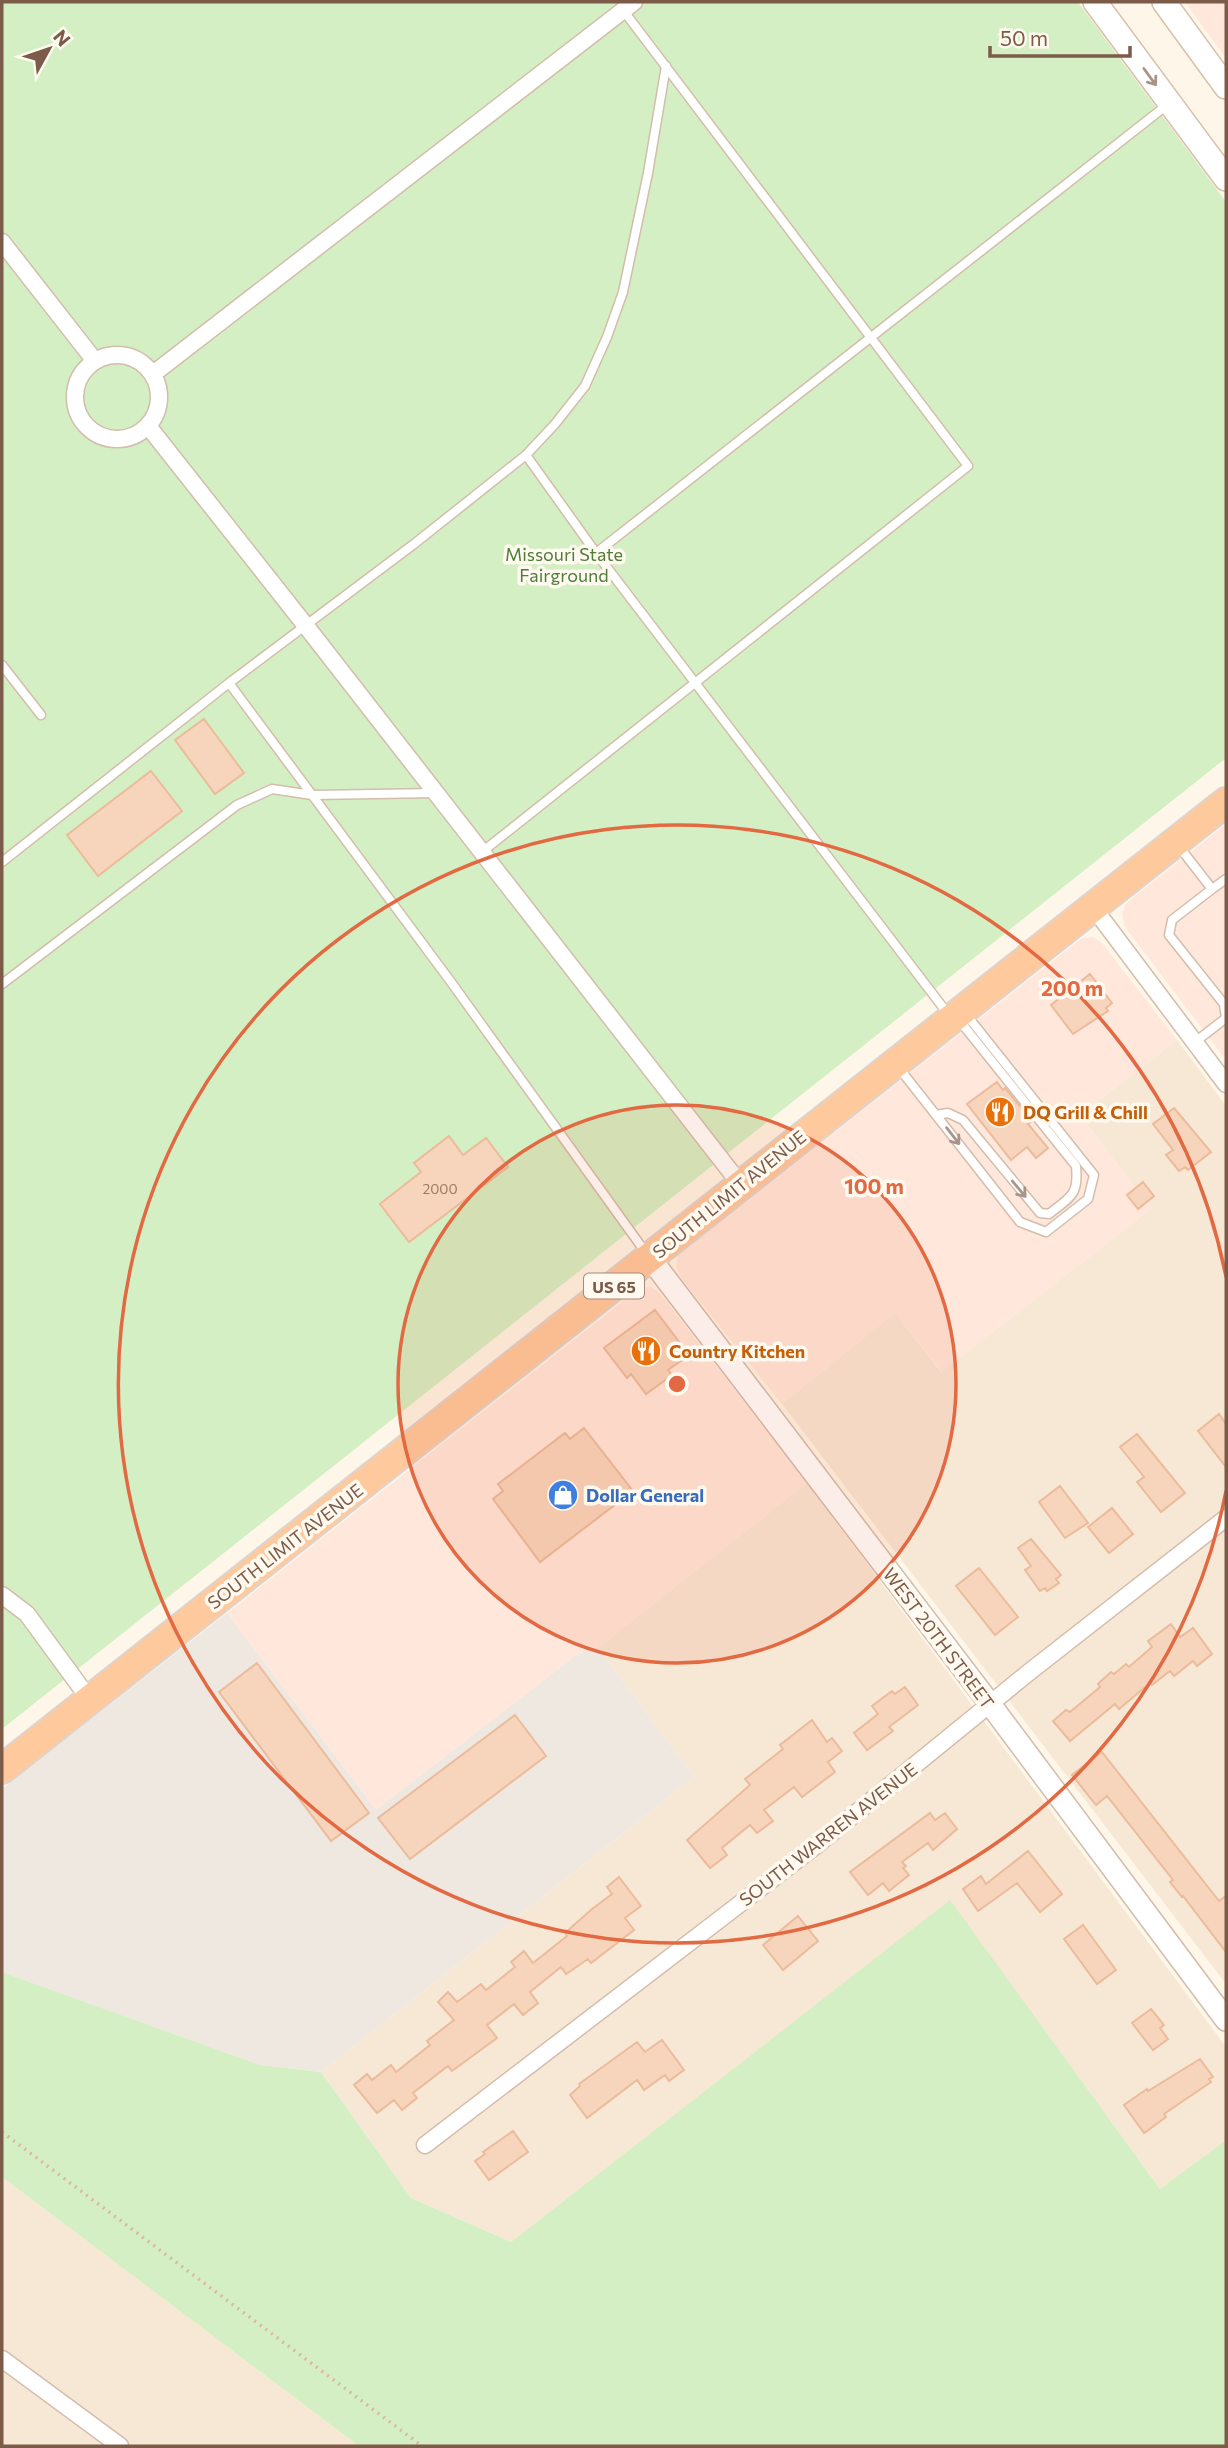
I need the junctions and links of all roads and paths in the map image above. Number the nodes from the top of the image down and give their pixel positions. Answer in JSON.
{"nodes":[{"id":1,"x":1095,"y":2,"type":"edge"},
{"id":2,"x":1164,"y":2,"type":"edge"},
{"id":3,"x":629,"y":6,"type":"edge"},
{"id":4,"x":666,"y":66,"type":"junction"},
{"id":5,"x":1226,"y":87,"type":"edge"},
{"id":6,"x":1169,"y":103,"type":"junction"},
{"id":7,"x":1226,"y":179,"type":"edge"},
{"id":8,"x":2,"y":242,"type":"edge"},
{"id":9,"x":872,"y":337,"type":"junction"},
{"id":10,"x":95,"y":360,"type":"junction"},
{"id":11,"x":153,"y":374,"type":"junction"},
{"id":12,"x":148,"y":426,"type":"junction"},
{"id":13,"x":526,"y":455,"type":"junction"},
{"id":14,"x":596,"y":553,"type":"junction"},
{"id":15,"x":306,"y":626,"type":"junction"},
{"id":16,"x":2,"y":665,"type":"edge"},
{"id":17,"x":694,"y":682,"type":"junction"},
{"id":18,"x":229,"y":683,"type":"junction"},
{"id":19,"x":41,"y":715,"type":"dead end"},
{"id":20,"x":435,"y":793,"type":"junction"},
{"id":21,"x":312,"y":795,"type":"junction"},
{"id":22,"x":1226,"y":802,"type":"edge"},
{"id":23,"x":1175,"y":842,"type":"junction"},
{"id":24,"x":482,"y":852,"type":"junction"},
{"id":25,"x":2,"y":862,"type":"edge"},
{"id":26,"x":1226,"y":878,"type":"edge"},
{"id":27,"x":1212,"y":889,"type":"junction"},
{"id":28,"x":1093,"y":907,"type":"junction"},
{"id":29,"x":2,"y":984,"type":"edge"},
{"id":30,"x":956,"y":1014,"type":"junction"},
{"id":31,"x":1226,"y":1018,"type":"edge"},
{"id":32,"x":1195,"y":1042,"type":"junction"},
{"id":33,"x":895,"y":1063,"type":"junction"},
{"id":34,"x":1226,"y":1084,"type":"edge"},
{"id":35,"x":936,"y":1115,"type":"junction"},
{"id":36,"x":741,"y":1185,"type":"junction"},
{"id":37,"x":650,"y":1258,"type":"junction"},
{"id":38,"x":1226,"y":1518,"type":"edge"},
{"id":39,"x":2,"y":1595,"type":"edge"},
{"id":40,"x":90,"y":1700,"type":"junction"},
{"id":41,"x":990,"y":1704,"type":"junction"},
{"id":42,"x":2,"y":1769,"type":"edge"},
{"id":43,"x":1226,"y":2020,"type":"edge"},
{"id":44,"x":2,"y":2132,"type":"edge"},
{"id":45,"x":425,"y":2145,"type":"dead end"},
{"id":46,"x":2,"y":2359,"type":"edge"},
{"id":47,"x":120,"y":2446,"type":"edge"},
{"id":48,"x":422,"y":2446,"type":"edge"}],
"edges":[{"from":1,"to":6,"type":"main road","one_way":true},
{"from":2,"to":5,"type":"main road"},
{"from":3,"to":4,"type":"lane"},
{"from":3,"to":11,"type":"street"},
{"from":4,"to":9,"type":"lane"},
{"from":4,"to":13,"type":"lane"},
{"from":6,"to":7,"type":"main road"},
{"from":6,"to":9,"type":"lane"},
{"from":8,"to":10,"type":"street"},
{"from":9,"to":14,"type":"lane"},
{"from":9,"to":17,"type":"lane"},
{"from":10,"to":11,"type":"street"},
{"from":10,"to":12,"type":"street"},
{"from":11,"to":12,"type":"street"},
{"from":12,"to":15,"type":"street"},
{"from":13,"to":14,"type":"lane"},
{"from":13,"to":15,"type":"lane"},
{"from":14,"to":17,"type":"lane"},
{"from":15,"to":18,"type":"lane"},
{"from":15,"to":20,"type":"street"},
{"from":16,"to":19,"type":"lane"},
{"from":17,"to":24,"type":"lane"},
{"from":17,"to":30,"type":"lane"},
{"from":18,"to":21,"type":"lane"},
{"from":18,"to":25,"type":"lane"},
{"from":20,"to":21,"type":"lane"},
{"from":20,"to":24,"type":"street"},
{"from":21,"to":29,"type":"lane"},
{"from":21,"to":37,"type":"lane"},
{"from":22,"to":23,"type":"highway","name":"SOUTH LIMIT AVENUE","number":"US 65"},
{"from":23,"to":27,"type":"lane"},
{"from":23,"to":28,"type":"highway","name":"SOUTH LIMIT AVENUE","number":"US 65"},
{"from":24,"to":36,"type":"street"},
{"from":26,"to":27,"type":"lane"},
{"from":27,"to":31,"type":"lane"},
{"from":28,"to":30,"type":"highway","name":"SOUTH LIMIT AVENUE","number":"US 65"},
{"from":28,"to":32,"type":"street"},
{"from":30,"to":33,"type":"highway","name":"SOUTH LIMIT AVENUE","number":"US 65"},
{"from":35,"to":30,"type":"lane","one_way":true},
{"from":35,"to":30,"type":"lane","one_way":true},
{"from":31,"to":32,"type":"lane"},
{"from":32,"to":34,"type":"street"},
{"from":33,"to":35,"type":"lane"},
{"from":33,"to":36,"type":"highway","name":"SOUTH LIMIT AVENUE","number":"US 65"},
{"from":36,"to":37,"type":"highway","name":"SOUTH LIMIT AVENUE","number":"US 65"},
{"from":37,"to":40,"type":"highway","name":"SOUTH LIMIT AVENUE","number":"US 65"},
{"from":37,"to":41,"type":"street","name":"WEST 20TH STREET"},
{"from":38,"to":41,"type":"street","name":"SOUTH WARREN AVENUE"},
{"from":39,"to":40,"type":"street"},
{"from":40,"to":42,"type":"highway","name":"SOUTH LIMIT AVENUE","number":"US 65"},
{"from":41,"to":43,"type":"street","name":"WEST 20TH STREET"},
{"from":41,"to":45,"type":"street","name":"SOUTH WARREN AVENUE"},
{"from":44,"to":48,"type":"path"},
{"from":46,"to":47,"type":"street"}]}
